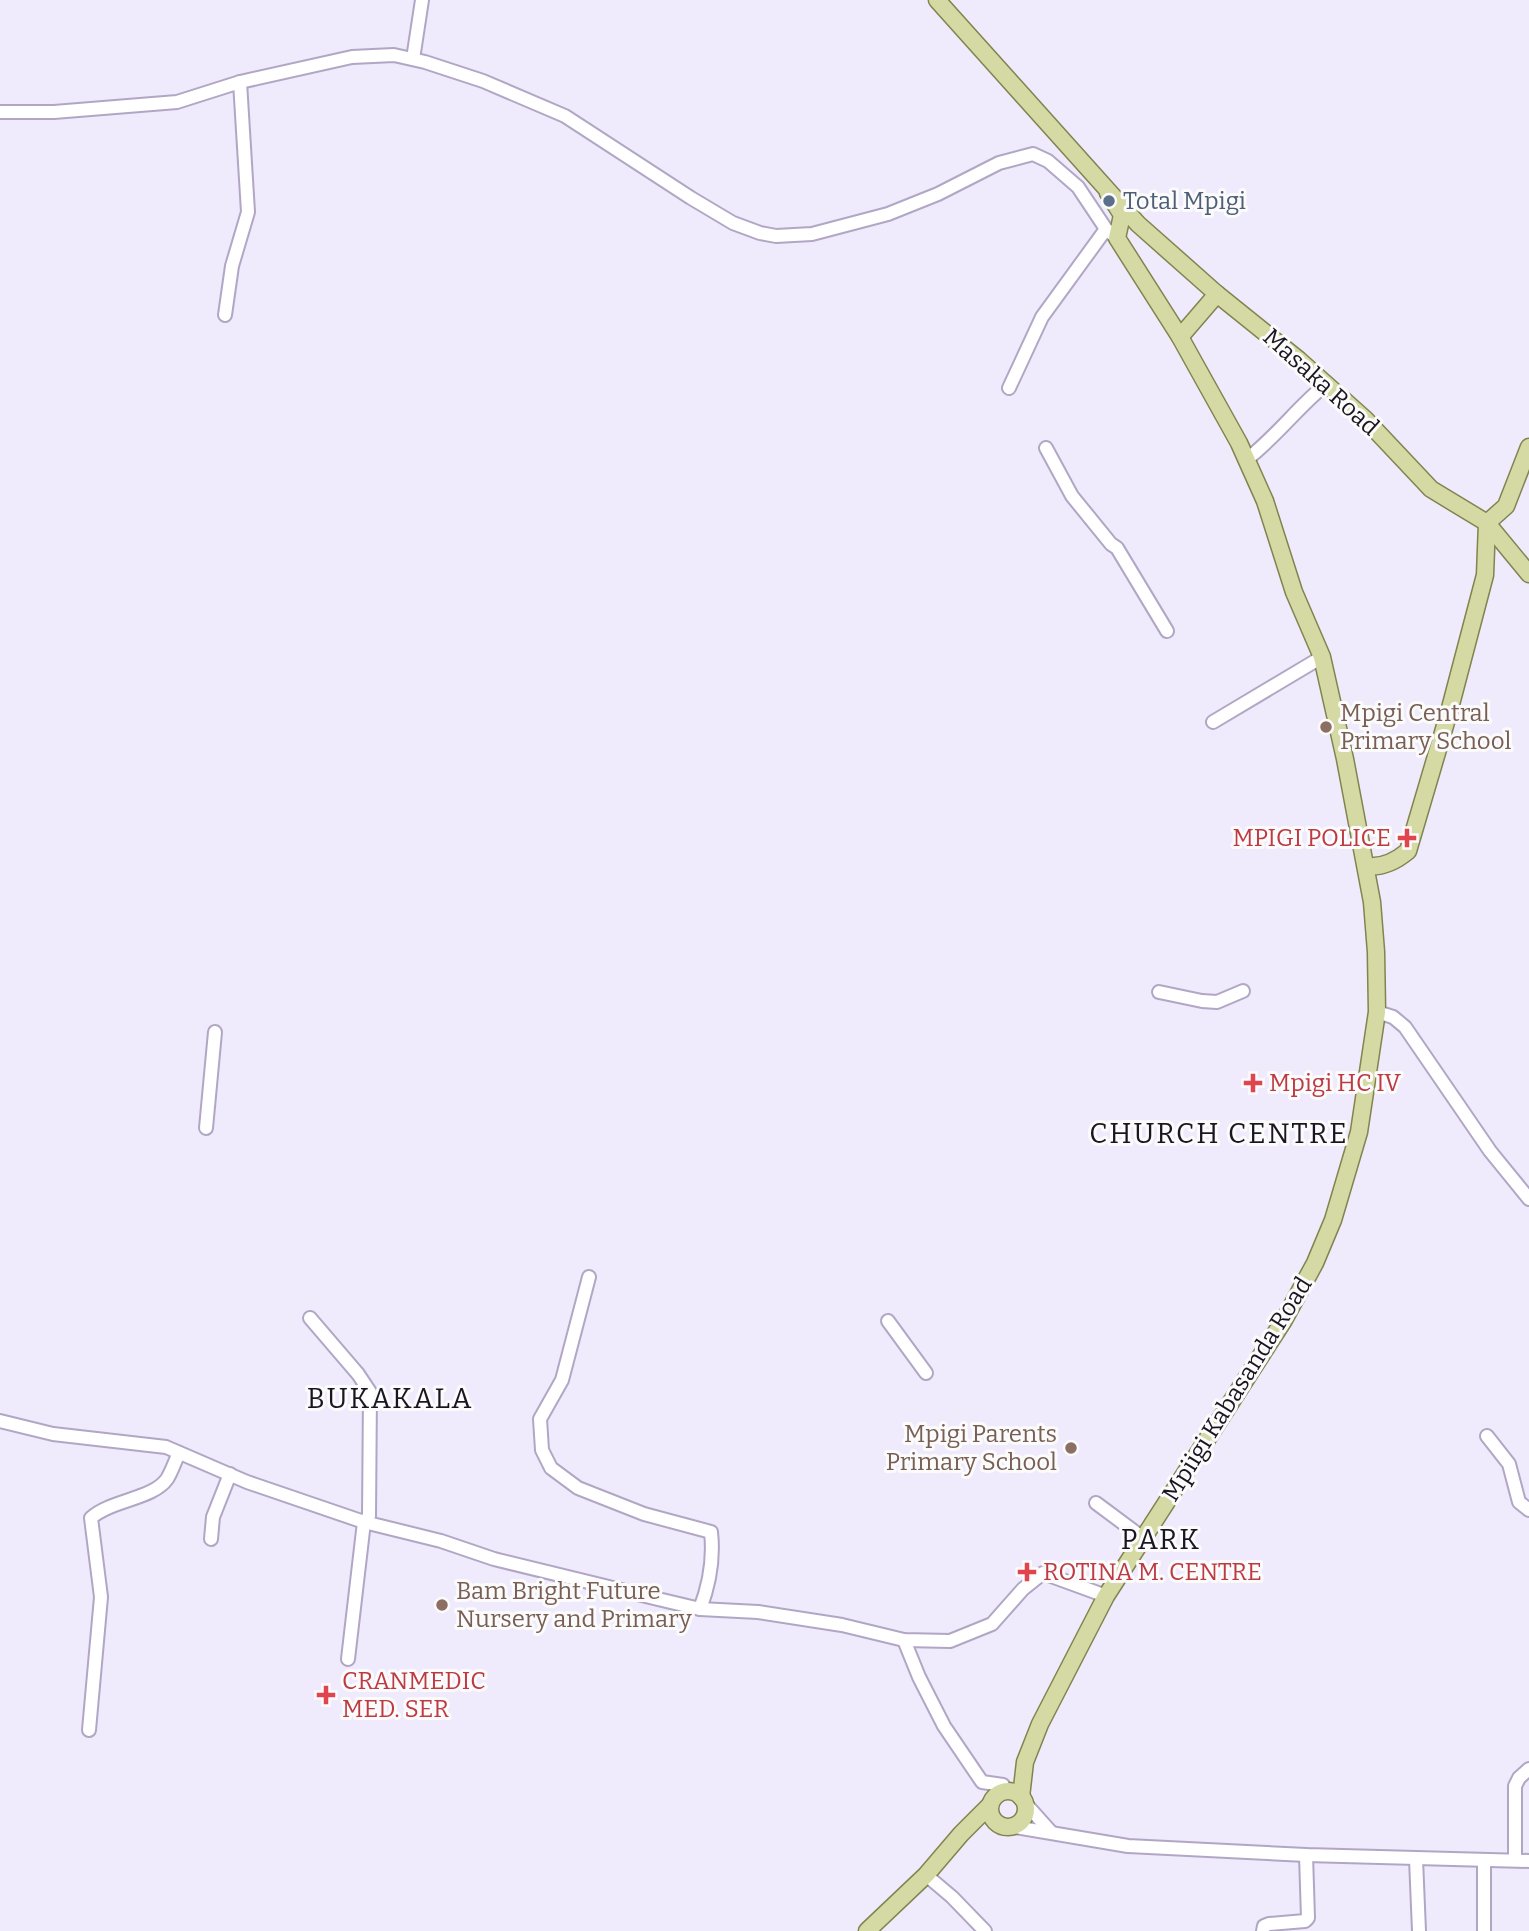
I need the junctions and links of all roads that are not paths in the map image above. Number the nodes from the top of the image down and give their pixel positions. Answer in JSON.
{"nodes":[{"id":1,"x":422,"y":0,"type":"edge"},
{"id":2,"x":937,"y":0,"type":"edge"},
{"id":3,"x":413,"y":59,"type":"junction"},
{"id":4,"x":240,"y":82,"type":"junction"},
{"id":5,"x":0,"y":112,"type":"edge"},
{"id":6,"x":1108,"y":192,"type":"junction"},
{"id":7,"x":1111,"y":234,"type":"junction"},
{"id":8,"x":1217,"y":294,"type":"junction"},
{"id":9,"x":225,"y":314,"type":"dead end"},
{"id":10,"x":1180,"y":337,"type":"junction"},
{"id":11,"x":1325,"y":385,"type":"junction"},
{"id":12,"x":1009,"y":388,"type":"dead end"},
{"id":13,"x":1529,"y":447,"type":"edge"},
{"id":14,"x":1046,"y":448,"type":"dead end"},
{"id":15,"x":1246,"y":460,"type":"junction"},
{"id":16,"x":1487,"y":523,"type":"junction"},
{"id":17,"x":1526,"y":567,"type":"edge"},
{"id":18,"x":1167,"y":631,"type":"dead end"},
{"id":19,"x":1322,"y":657,"type":"junction"},
{"id":20,"x":1213,"y":722,"type":"dead end"},
{"id":21,"x":1366,"y":866,"type":"junction"},
{"id":22,"x":1243,"y":991,"type":"dead end"},
{"id":23,"x":1159,"y":992,"type":"dead end"},
{"id":24,"x":1377,"y":1012,"type":"junction"},
{"id":25,"x":215,"y":1032,"type":"dead end"},
{"id":26,"x":206,"y":1128,"type":"dead end"},
{"id":27,"x":1527,"y":1194,"type":"edge"},
{"id":28,"x":589,"y":1278,"type":"dead end"},
{"id":29,"x":310,"y":1318,"type":"dead end"},
{"id":30,"x":888,"y":1321,"type":"dead end"},
{"id":31,"x":926,"y":1373,"type":"dead end"},
{"id":32,"x":0,"y":1421,"type":"edge"},
{"id":33,"x":1487,"y":1436,"type":"dead end"},
{"id":34,"x":179,"y":1453,"type":"junction"},
{"id":35,"x":230,"y":1474,"type":"junction"},
{"id":36,"x":1096,"y":1503,"type":"dead end"},
{"id":37,"x":1529,"y":1510,"type":"edge"},
{"id":38,"x":364,"y":1522,"type":"junction"},
{"id":39,"x":1143,"y":1538,"type":"junction"},
{"id":40,"x":211,"y":1539,"type":"dead end"},
{"id":41,"x":1106,"y":1596,"type":"junction"},
{"id":42,"x":701,"y":1609,"type":"junction"},
{"id":43,"x":904,"y":1640,"type":"junction"},
{"id":44,"x":348,"y":1659,"type":"dead end"},
{"id":45,"x":89,"y":1730,"type":"dead end"},
{"id":46,"x":1025,"y":1762,"type":"junction"},
{"id":47,"x":1529,"y":1769,"type":"edge"},
{"id":48,"x":1002,"y":1788,"type":"junction"},
{"id":49,"x":1023,"y":1800,"type":"junction"},
{"id":50,"x":990,"y":1805,"type":"junction"},
{"id":51,"x":998,"y":1825,"type":"junction"},
{"id":52,"x":1014,"y":1827,"type":"junction"},
{"id":53,"x":1051,"y":1832,"type":"junction"},
{"id":54,"x":961,"y":1834,"type":"junction"},
{"id":55,"x":1306,"y":1855,"type":"junction"},
{"id":56,"x":1416,"y":1858,"type":"junction"},
{"id":57,"x":1484,"y":1860,"type":"junction"},
{"id":58,"x":1515,"y":1860,"type":"junction"},
{"id":59,"x":1529,"y":1861,"type":"edge"},
{"id":60,"x":926,"y":1875,"type":"junction"},
{"id":61,"x":1306,"y":1926,"type":"edge"},
{"id":62,"x":867,"y":1931,"type":"edge"},
{"id":63,"x":985,"y":1931,"type":"edge"},
{"id":64,"x":1263,"y":1931,"type":"edge"},
{"id":65,"x":1419,"y":1931,"type":"edge"},
{"id":66,"x":1484,"y":1931,"type":"edge"}],
"edges":[{"from":1,"to":3,"type":"street"},
{"from":2,"to":6,"type":"main road","name":"Masaka Road"},
{"from":3,"to":4,"type":"street"},
{"from":3,"to":7,"type":"street"},
{"from":4,"to":5,"type":"street"},
{"from":4,"to":9,"type":"street"},
{"from":6,"to":7,"type":"main road"},
{"from":6,"to":8,"type":"main road","name":"Masaka Road"},
{"from":7,"to":10,"type":"main road","name":"Mpiigi Kabasanda Road"},
{"from":7,"to":12,"type":"street"},
{"from":8,"to":10,"type":"main road"},
{"from":8,"to":11,"type":"main road","name":"Masaka Road"},
{"from":10,"to":15,"type":"main road","name":"Mpiigi Kabasanda Road"},
{"from":11,"to":15,"type":"street"},
{"from":11,"to":16,"type":"main road","name":"Masaka Road"},
{"from":13,"to":16,"type":"main road"},
{"from":14,"to":18,"type":"street"},
{"from":15,"to":19,"type":"main road","name":"Mpiigi Kabasanda Road"},
{"from":16,"to":17,"type":"main road","name":"Masaka Road"},
{"from":16,"to":21,"type":"main road"},
{"from":19,"to":20,"type":"street"},
{"from":19,"to":21,"type":"main road","name":"Mpiigi Kabasanda Road"},
{"from":21,"to":24,"type":"main road","name":"Mpiigi Kabasanda Road"},
{"from":22,"to":23,"type":"street"},
{"from":24,"to":27,"type":"street"},
{"from":24,"to":39,"type":"main road","name":"Mpiigi Kabasanda Road"},
{"from":25,"to":26,"type":"street"},
{"from":28,"to":42,"type":"street"},
{"from":29,"to":38,"type":"street"},
{"from":30,"to":31,"type":"street"},
{"from":32,"to":34,"type":"street"},
{"from":33,"to":37,"type":"street"},
{"from":34,"to":35,"type":"street"},
{"from":34,"to":45,"type":"street"},
{"from":35,"to":38,"type":"street"},
{"from":35,"to":40,"type":"street"},
{"from":36,"to":39,"type":"street"},
{"from":38,"to":42,"type":"street"},
{"from":38,"to":44,"type":"street"},
{"from":39,"to":41,"type":"main road","name":"Mpiigi Kabasanda Road"},
{"from":41,"to":43,"type":"street"},
{"from":41,"to":46,"type":"main road","name":"Mpiigi Kabasanda Road"},
{"from":42,"to":43,"type":"street"},
{"from":43,"to":48,"type":"street"},
{"from":46,"to":48,"type":"main road","name":"Mpiigi Kabasanda Road"},
{"from":46,"to":49,"type":"main road","name":"Mpiigi Kabasanda Road"},
{"from":47,"to":58,"type":"street"},
{"from":48,"to":49,"type":"main road"},
{"from":48,"to":50,"type":"main road"},
{"from":49,"to":52,"type":"main road"},
{"from":49,"to":53,"type":"street"},
{"from":50,"to":51,"type":"main road"},
{"from":50,"to":54,"type":"main road"},
{"from":51,"to":52,"type":"main road"},
{"from":51,"to":54,"type":"main road"},
{"from":52,"to":53,"type":"street"},
{"from":53,"to":55,"type":"street"},
{"from":54,"to":60,"type":"main road"},
{"from":55,"to":56,"type":"street"},
{"from":55,"to":61,"type":"street"},
{"from":56,"to":57,"type":"street"},
{"from":56,"to":65,"type":"street"},
{"from":57,"to":58,"type":"street"},
{"from":57,"to":66,"type":"street"},
{"from":58,"to":59,"type":"street"},
{"from":60,"to":62,"type":"main road"},
{"from":60,"to":63,"type":"street"},
{"from":61,"to":64,"type":"street"}]}
